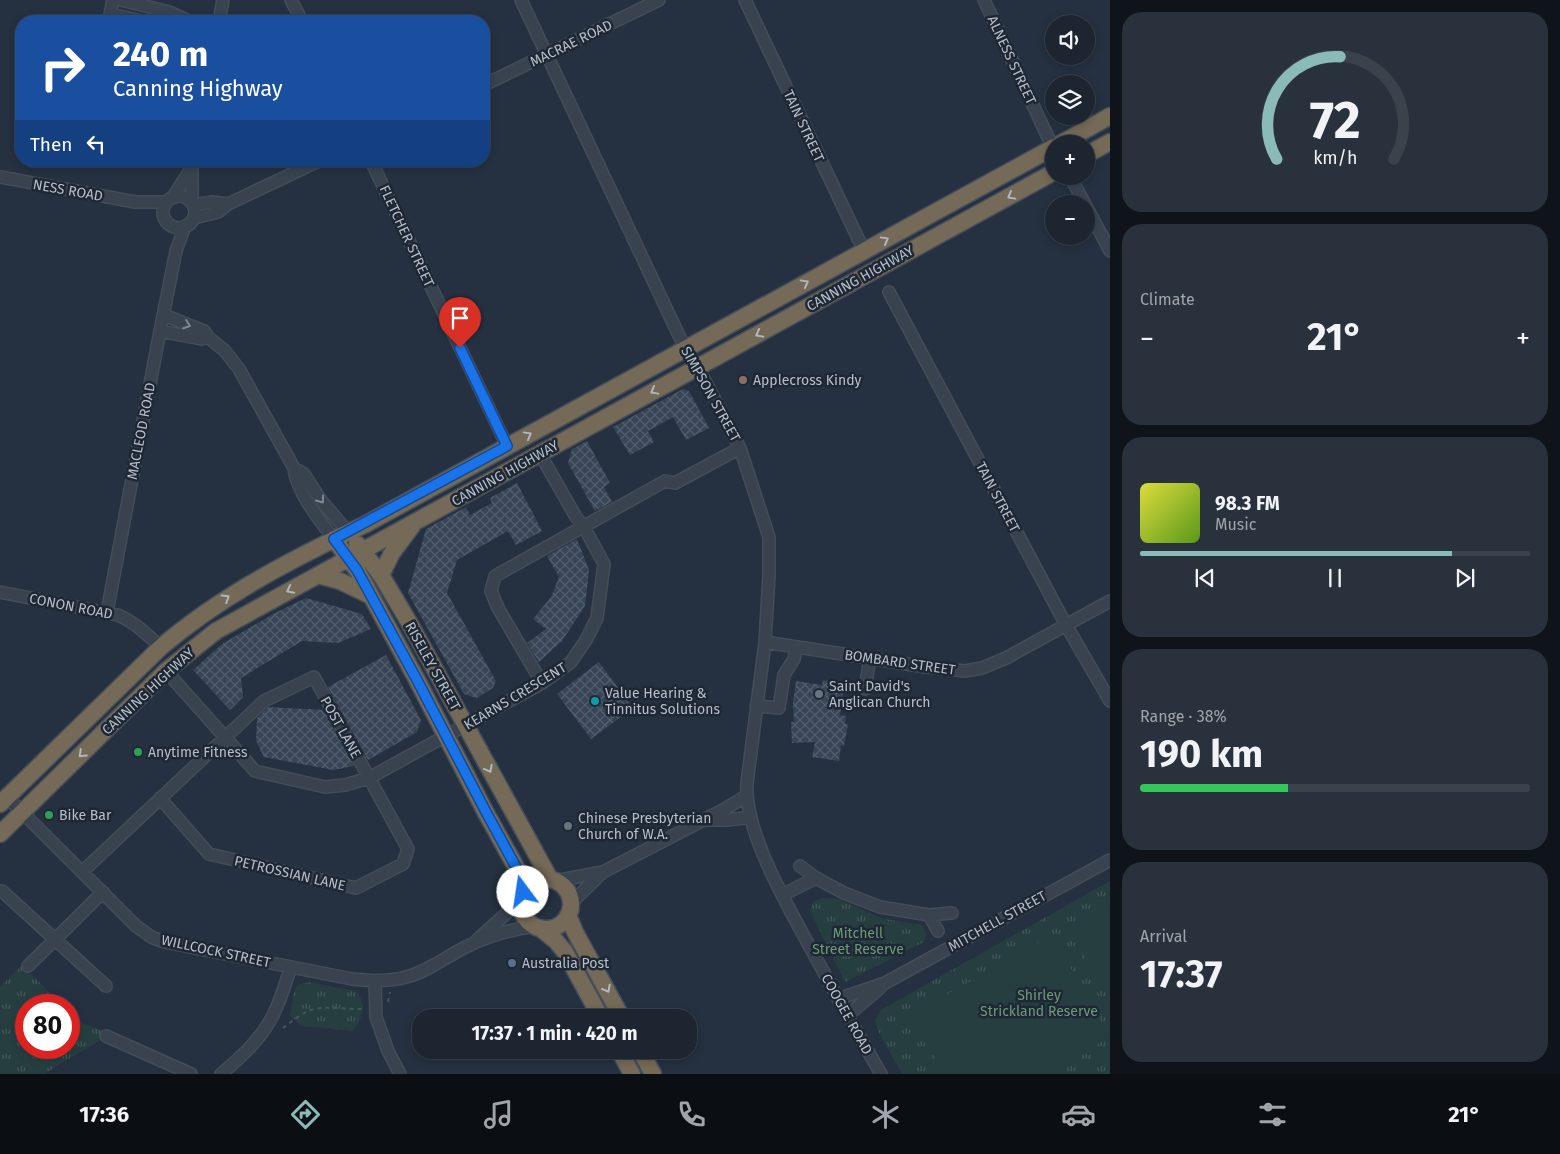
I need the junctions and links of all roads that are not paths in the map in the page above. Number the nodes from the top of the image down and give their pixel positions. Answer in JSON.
{"nodes":[{"id":1,"x":113,"y":0,"type":"edge"},
{"id":2,"x":121,"y":0,"type":"edge"},
{"id":3,"x":223,"y":0,"type":"edge"},
{"id":4,"x":291,"y":0,"type":"edge"},
{"id":5,"x":521,"y":0,"type":"edge"},
{"id":6,"x":659,"y":0,"type":"edge"},
{"id":7,"x":745,"y":0,"type":"edge"},
{"id":8,"x":984,"y":0,"type":"edge"},
{"id":9,"x":109,"y":15,"type":"edge"},
{"id":10,"x":177,"y":15,"type":"edge"},
{"id":11,"x":220,"y":15,"type":"edge"},
{"id":12,"x":299,"y":15,"type":"edge"},
{"id":13,"x":547,"y":55,"type":"junction"},
{"id":14,"x":490,"y":82,"type":"edge"},
{"id":15,"x":1110,"y":116,"type":"edge"},
{"id":16,"x":1050,"y":135,"type":"edge"},
{"id":17,"x":1075,"y":135,"type":"edge"},
{"id":18,"x":1110,"y":142,"type":"edge"},
{"id":19,"x":1095,"y":150,"type":"edge"},
{"id":20,"x":1045,"y":151,"type":"edge"},
{"id":21,"x":191,"y":167,"type":"edge"},
{"id":22,"x":192,"y":167,"type":"edge"},
{"id":23,"x":306,"y":167,"type":"edge"},
{"id":24,"x":374,"y":167,"type":"edge"},
{"id":25,"x":0,"y":177,"type":"edge"},
{"id":26,"x":1045,"y":177,"type":"edge"},
{"id":27,"x":169,"y":200,"type":"junction"},
{"id":28,"x":135,"y":202,"type":"junction"},
{"id":29,"x":192,"y":203,"type":"junction"},
{"id":30,"x":228,"y":204,"type":"junction"},
{"id":31,"x":167,"y":221,"type":"junction"},
{"id":32,"x":190,"y":222,"type":"junction"},
{"id":33,"x":1095,"y":222,"type":"edge"},
{"id":34,"x":176,"y":251,"type":"junction"},
{"id":35,"x":864,"y":251,"type":"junction"},
{"id":36,"x":1110,"y":251,"type":"edge"},
{"id":37,"x":889,"y":292,"type":"dead end"},
{"id":38,"x":164,"y":316,"type":"junction"},
{"id":39,"x":160,"y":331,"type":"junction"},
{"id":40,"x":208,"y":337,"type":"junction"},
{"id":41,"x":686,"y":348,"type":"junction"},
{"id":42,"x":697,"y":368,"type":"junction"},
{"id":43,"x":507,"y":446,"type":"junction"},
{"id":44,"x":740,"y":448,"type":"junction"},
{"id":45,"x":540,"y":454,"type":"junction"},
{"id":46,"x":414,"y":522,"type":"junction"},
{"id":47,"x":584,"y":527,"type":"junction"},
{"id":48,"x":341,"y":536,"type":"junction"},
{"id":49,"x":356,"y":554,"type":"junction"},
{"id":50,"x":318,"y":575,"type":"junction"},
{"id":51,"x":381,"y":575,"type":"junction"},
{"id":52,"x":0,"y":592,"type":"edge"},
{"id":53,"x":371,"y":596,"type":"junction"},
{"id":54,"x":1110,"y":601,"type":"edge"},
{"id":55,"x":107,"y":612,"type":"junction"},
{"id":56,"x":1066,"y":625,"type":"junction"},
{"id":57,"x":765,"y":642,"type":"junction"},
{"id":58,"x":160,"y":647,"type":"junction"},
{"id":59,"x":796,"y":647,"type":"junction"},
{"id":60,"x":870,"y":658,"type":"junction"},
{"id":61,"x":166,"y":671,"type":"junction"},
{"id":62,"x":542,"y":683,"type":"junction"},
{"id":63,"x":865,"y":689,"type":"dead end"},
{"id":64,"x":1110,"y":701,"type":"edge"},
{"id":65,"x":756,"y":706,"type":"junction"},
{"id":66,"x":465,"y":726,"type":"junction"},
{"id":67,"x":446,"y":736,"type":"junction"},
{"id":68,"x":224,"y":737,"type":"junction"},
{"id":69,"x":369,"y":778,"type":"junction"},
{"id":70,"x":746,"y":796,"type":"junction"},
{"id":71,"x":160,"y":798,"type":"junction"},
{"id":72,"x":4,"y":801,"type":"edge"},
{"id":73,"x":22,"y":812,"type":"junction"},
{"id":74,"x":750,"y":817,"type":"junction"},
{"id":75,"x":703,"y":820,"type":"junction"},
{"id":76,"x":0,"y":834,"type":"edge"},
{"id":77,"x":1110,"y":860,"type":"edge"},
{"id":78,"x":800,"y":866,"type":"dead end"},
{"id":79,"x":82,"y":872,"type":"junction"},
{"id":80,"x":603,"y":872,"type":"junction"},
{"id":81,"x":816,"y":878,"type":"junction"},
{"id":82,"x":553,"y":880,"type":"junction"},
{"id":83,"x":2,"y":891,"type":"dead end"},
{"id":84,"x":102,"y":892,"type":"junction"},
{"id":85,"x":782,"y":895,"type":"junction"},
{"id":86,"x":522,"y":896,"type":"junction"},
{"id":87,"x":570,"y":909,"type":"junction"},
{"id":88,"x":952,"y":913,"type":"dead end"},
{"id":89,"x":929,"y":915,"type":"junction"},
{"id":90,"x":538,"y":927,"type":"junction"},
{"id":91,"x":938,"y":931,"type":"dead end"},
{"id":92,"x":55,"y":940,"type":"junction"},
{"id":93,"x":472,"y":944,"type":"junction"},
{"id":94,"x":28,"y":966,"type":"dead end"},
{"id":95,"x":291,"y":967,"type":"junction"},
{"id":96,"x":375,"y":981,"type":"junction"},
{"id":97,"x":885,"y":983,"type":"junction"},
{"id":98,"x":106,"y":986,"type":"dead end"},
{"id":99,"x":838,"y":999,"type":"junction"},
{"id":100,"x":596,"y":1009,"type":"edge"},
{"id":101,"x":617,"y":1009,"type":"edge"},
{"id":102,"x":847,"y":1016,"type":"junction"},
{"id":103,"x":106,"y":1036,"type":"dead end"},
{"id":104,"x":624,"y":1059,"type":"edge"},
{"id":105,"x":645,"y":1059,"type":"edge"},
{"id":106,"x":191,"y":1074,"type":"edge"},
{"id":107,"x":221,"y":1074,"type":"edge"},
{"id":108,"x":400,"y":1074,"type":"edge"},
{"id":109,"x":632,"y":1074,"type":"edge"},
{"id":110,"x":653,"y":1074,"type":"edge"},
{"id":111,"x":881,"y":1074,"type":"edge"}],
"edges":[{"from":1,"to":9,"type":"street"},
{"from":2,"to":10,"type":"street"},
{"from":3,"to":11,"type":"street"},
{"from":4,"to":12,"type":"street"},
{"from":5,"to":13,"type":"street","name":"SIMPSON STREET"},
{"from":6,"to":13,"type":"street","name":"MACRAE ROAD"},
{"from":7,"to":35,"type":"street","name":"TAIN STREET"},
{"from":8,"to":16,"type":"street","name":"ALNESS STREET"},
{"from":13,"to":14,"type":"street","name":"MACRAE ROAD"},
{"from":13,"to":41,"type":"street","name":"SIMPSON STREET"},
{"from":15,"to":17,"type":"highway","name":"CANNING HIGHWAY"},
{"from":18,"to":19,"type":"highway"},
{"from":35,"to":20,"type":"highway","name":"CANNING HIGHWAY","one_way":true},
{"from":21,"to":27,"type":"street"},
{"from":22,"to":29,"type":"street"},
{"from":23,"to":30,"type":"street"},
{"from":24,"to":43,"type":"street","name":"FLETCHER STREET"},
{"from":25,"to":28,"type":"street","name":"NESS ROAD"},
{"from":26,"to":42,"type":"highway","name":"CANNING HIGHWAY","one_way":true},
{"from":27,"to":28,"type":"street","name":"NESS ROAD"},
{"from":27,"to":29,"type":"street"},
{"from":27,"to":31,"type":"street"},
{"from":28,"to":31,"type":"street","name":"NESS ROAD"},
{"from":29,"to":30,"type":"street"},
{"from":29,"to":32,"type":"street"},
{"from":30,"to":32,"type":"street"},
{"from":31,"to":32,"type":"street"},
{"from":31,"to":34,"type":"street","name":"MACLEOD ROAD"},
{"from":32,"to":34,"type":"street","name":"MACLEOD ROAD"},
{"from":33,"to":36,"type":"street"},
{"from":34,"to":38,"type":"street","name":"MACLEOD ROAD"},
{"from":41,"to":35,"type":"highway","name":"CANNING HIGHWAY","one_way":true},
{"from":37,"to":56,"type":"street","name":"TAIN STREET"},
{"from":38,"to":39,"type":"street","name":"MACLEOD ROAD"},
{"from":38,"to":40,"type":"street","name":"RISELEY STREET","one_way":true},
{"from":39,"to":40,"type":"street"},
{"from":39,"to":55,"type":"street","name":"MACLEOD ROAD"},
{"from":40,"to":48,"type":"street","name":"RISELEY STREET"},
{"from":41,"to":42,"type":"street","name":"SIMPSON STREET"},
{"from":43,"to":41,"type":"highway","name":"CANNING HIGHWAY","one_way":true},
{"from":42,"to":44,"type":"street","name":"SIMPSON STREET"},
{"from":42,"to":45,"type":"highway","name":"CANNING HIGHWAY","one_way":true},
{"from":43,"to":48,"type":"highway","name":"CANNING HIGHWAY"},
{"from":44,"to":47,"type":"street"},
{"from":44,"to":57,"type":"street","name":"SIMPSON STREET"},
{"from":45,"to":46,"type":"highway","name":"CANNING HIGHWAY"},
{"from":45,"to":47,"type":"street","name":"KEARNS CRESCENT"},
{"from":46,"to":49,"type":"highway","name":"CANNING HIGHWAY"},
{"from":46,"to":51,"type":"highway"},
{"from":47,"to":62,"type":"street","name":"KEARNS CRESCENT"},
{"from":47,"to":62,"type":"street"},
{"from":48,"to":49,"type":"highway","name":"RISELEY STREET"},
{"from":58,"to":48,"type":"highway","name":"CANNING HIGHWAY","one_way":true},
{"from":49,"to":50,"type":"highway","name":"CANNING HIGHWAY"},
{"from":49,"to":51,"type":"highway","name":"RISELEY STREET"},
{"from":49,"to":53,"type":"highway","name":"RISELEY STREET"},
{"from":50,"to":53,"type":"highway"},
{"from":50,"to":61,"type":"highway","name":"CANNING HIGHWAY","one_way":true},
{"from":51,"to":66,"type":"highway","name":"RISELEY STREET"},
{"from":52,"to":55,"type":"street","name":"CONON ROAD"},
{"from":53,"to":67,"type":"highway","name":"RISELEY STREET"},
{"from":54,"to":56,"type":"street","name":"BOMBARD STREET"},
{"from":55,"to":58,"type":"street","name":"CONON ROAD"},
{"from":56,"to":60,"type":"street","name":"BOMBARD STREET"},
{"from":56,"to":64,"type":"street","name":"TAIN STREET"},
{"from":57,"to":59,"type":"street","name":"BOMBARD STREET"},
{"from":57,"to":65,"type":"street","name":"SIMPSON STREET"},
{"from":58,"to":72,"type":"highway","name":"CANNING HIGHWAY"},
{"from":59,"to":60,"type":"street","name":"BOMBARD STREET"},
{"from":59,"to":65,"type":"street"},
{"from":60,"to":63,"type":"street"},
{"from":61,"to":68,"type":"street","name":"KEARNS CRESCENT"},
{"from":61,"to":73,"type":"highway","name":"CANNING HIGHWAY","one_way":true},
{"from":62,"to":66,"type":"street","name":"KEARNS CRESCENT"},
{"from":65,"to":70,"type":"street","name":"SIMPSON STREET"},
{"from":66,"to":67,"type":"street","name":"KEARNS CRESCENT"},
{"from":66,"to":82,"type":"highway","name":"RISELEY STREET","one_way":true},
{"from":67,"to":69,"type":"street","name":"KEARNS CRESCENT"},
{"from":67,"to":86,"type":"highway","name":"RISELEY STREET"},
{"from":68,"to":69,"type":"street","name":"KEARNS CRESCENT"},
{"from":68,"to":69,"type":"street","name":"POST LANE"},
{"from":68,"to":71,"type":"street"},
{"from":69,"to":71,"type":"street","name":"PETROSSIAN LANE"},
{"from":70,"to":74,"type":"street","name":"SIMPSON STREET"},
{"from":70,"to":75,"type":"street"},
{"from":71,"to":79,"type":"street"},
{"from":72,"to":73,"type":"street","name":"WILLCOCK STREET"},
{"from":73,"to":76,"type":"highway","name":"CANNING HIGHWAY"},
{"from":73,"to":79,"type":"street","name":"WILLCOCK STREET"},
{"from":74,"to":75,"type":"street"},
{"from":74,"to":85,"type":"street","name":"COOGEE ROAD"},
{"from":75,"to":80,"type":"street"},
{"from":77,"to":97,"type":"street","name":"MITCHELL STREET"},
{"from":78,"to":81,"type":"street","name":"MITCHELL STREET"},
{"from":79,"to":84,"type":"street","name":"WILLCOCK STREET"},
{"from":80,"to":82,"type":"street"},
{"from":80,"to":87,"type":"street"},
{"from":81,"to":85,"type":"street"},
{"from":81,"to":89,"type":"street","name":"MITCHELL STREET"},
{"from":82,"to":86,"type":"highway"},
{"from":82,"to":87,"type":"highway","name":"RISELEY STREET"},
{"from":83,"to":92,"type":"street"},
{"from":84,"to":92,"type":"street"},
{"from":84,"to":95,"type":"street","name":"WILLCOCK STREET"},
{"from":85,"to":99,"type":"street","name":"COOGEE ROAD"},
{"from":86,"to":90,"type":"highway","name":"RISELEY STREET"},
{"from":86,"to":93,"type":"street","name":"WILLCOCK STREET"},
{"from":87,"to":90,"type":"highway"},
{"from":87,"to":101,"type":"highway","name":"RISELEY STREET","one_way":true},
{"from":88,"to":89,"type":"street","name":"MITCHELL STREET"},
{"from":89,"to":91,"type":"street","name":"MITCHELL STREET"},
{"from":90,"to":93,"type":"street","name":"WILLCOCK STREET"},
{"from":90,"to":100,"type":"highway","name":"RISELEY STREET"},
{"from":92,"to":94,"type":"street"},
{"from":92,"to":98,"type":"street"},
{"from":93,"to":96,"type":"street","name":"WILLCOCK STREET"},
{"from":95,"to":96,"type":"street","name":"WILLCOCK STREET"},
{"from":95,"to":107,"type":"street"},
{"from":96,"to":108,"type":"street"},
{"from":97,"to":99,"type":"street","name":"MITCHELL STREET"},
{"from":97,"to":102,"type":"street","name":"MITCHELL STREET"},
{"from":99,"to":102,"type":"street","name":"COOGEE ROAD"},
{"from":102,"to":111,"type":"street","name":"COOGEE ROAD"},
{"from":103,"to":106,"type":"street"},
{"from":104,"to":109,"type":"highway"},
{"from":105,"to":110,"type":"highway"}]}
